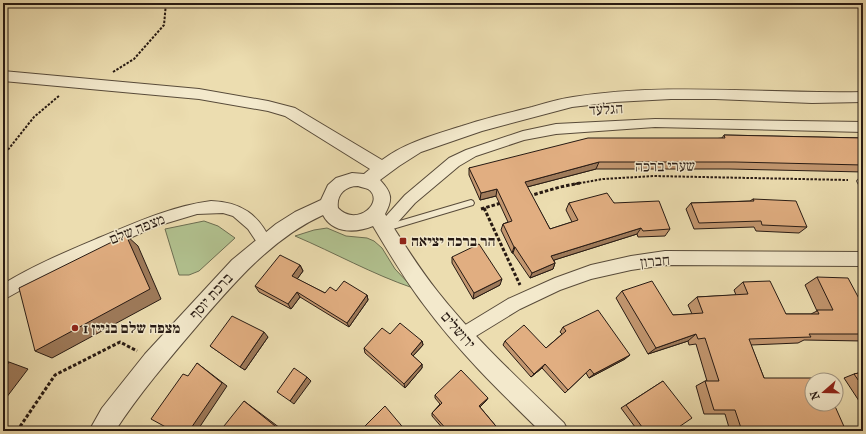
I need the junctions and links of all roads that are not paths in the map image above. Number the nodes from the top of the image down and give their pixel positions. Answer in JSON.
{"nodes":[{"id":1,"x":3,"y":76,"type":"edge"},
{"id":2,"x":863,"y":97,"type":"edge"},
{"id":3,"x":863,"y":127,"type":"edge"},
{"id":4,"x":383,"y":169,"type":"junction"},
{"id":5,"x":368,"y":180,"type":"junction"},
{"id":6,"x":471,"y":203,"type":"dead end"},
{"id":7,"x":328,"y":204,"type":"junction"},
{"id":8,"x":380,"y":222,"type":"junction"},
{"id":9,"x":265,"y":243,"type":"junction"},
{"id":10,"x":863,"y":260,"type":"edge"},
{"id":11,"x":3,"y":292,"type":"edge"},
{"id":12,"x":463,"y":336,"type":"junction"},
{"id":13,"x":101,"y":431,"type":"edge"},
{"id":14,"x":556,"y":431,"type":"edge"}],
"edges":[{"from":1,"to":4,"type":"street"},
{"from":2,"to":4,"type":"street"},
{"from":3,"to":8,"type":"street","name":"הגלעד"},
{"from":4,"to":5,"type":"street"},
{"from":5,"to":7,"type":"street"},
{"from":5,"to":8,"type":"street"},
{"from":6,"to":8,"type":"lane"},
{"from":7,"to":8,"type":"street"},
{"from":7,"to":9,"type":"street","name":"ברכת יוסף"},
{"from":8,"to":12,"type":"street","name":"ירושלים"},
{"from":9,"to":11,"type":"street","name":"מצפה שלם"},
{"from":9,"to":13,"type":"street","name":"ברכת יוסף"},
{"from":10,"to":12,"type":"street","name":"חברון"},
{"from":12,"to":14,"type":"street","name":"ירושלים"}]}
